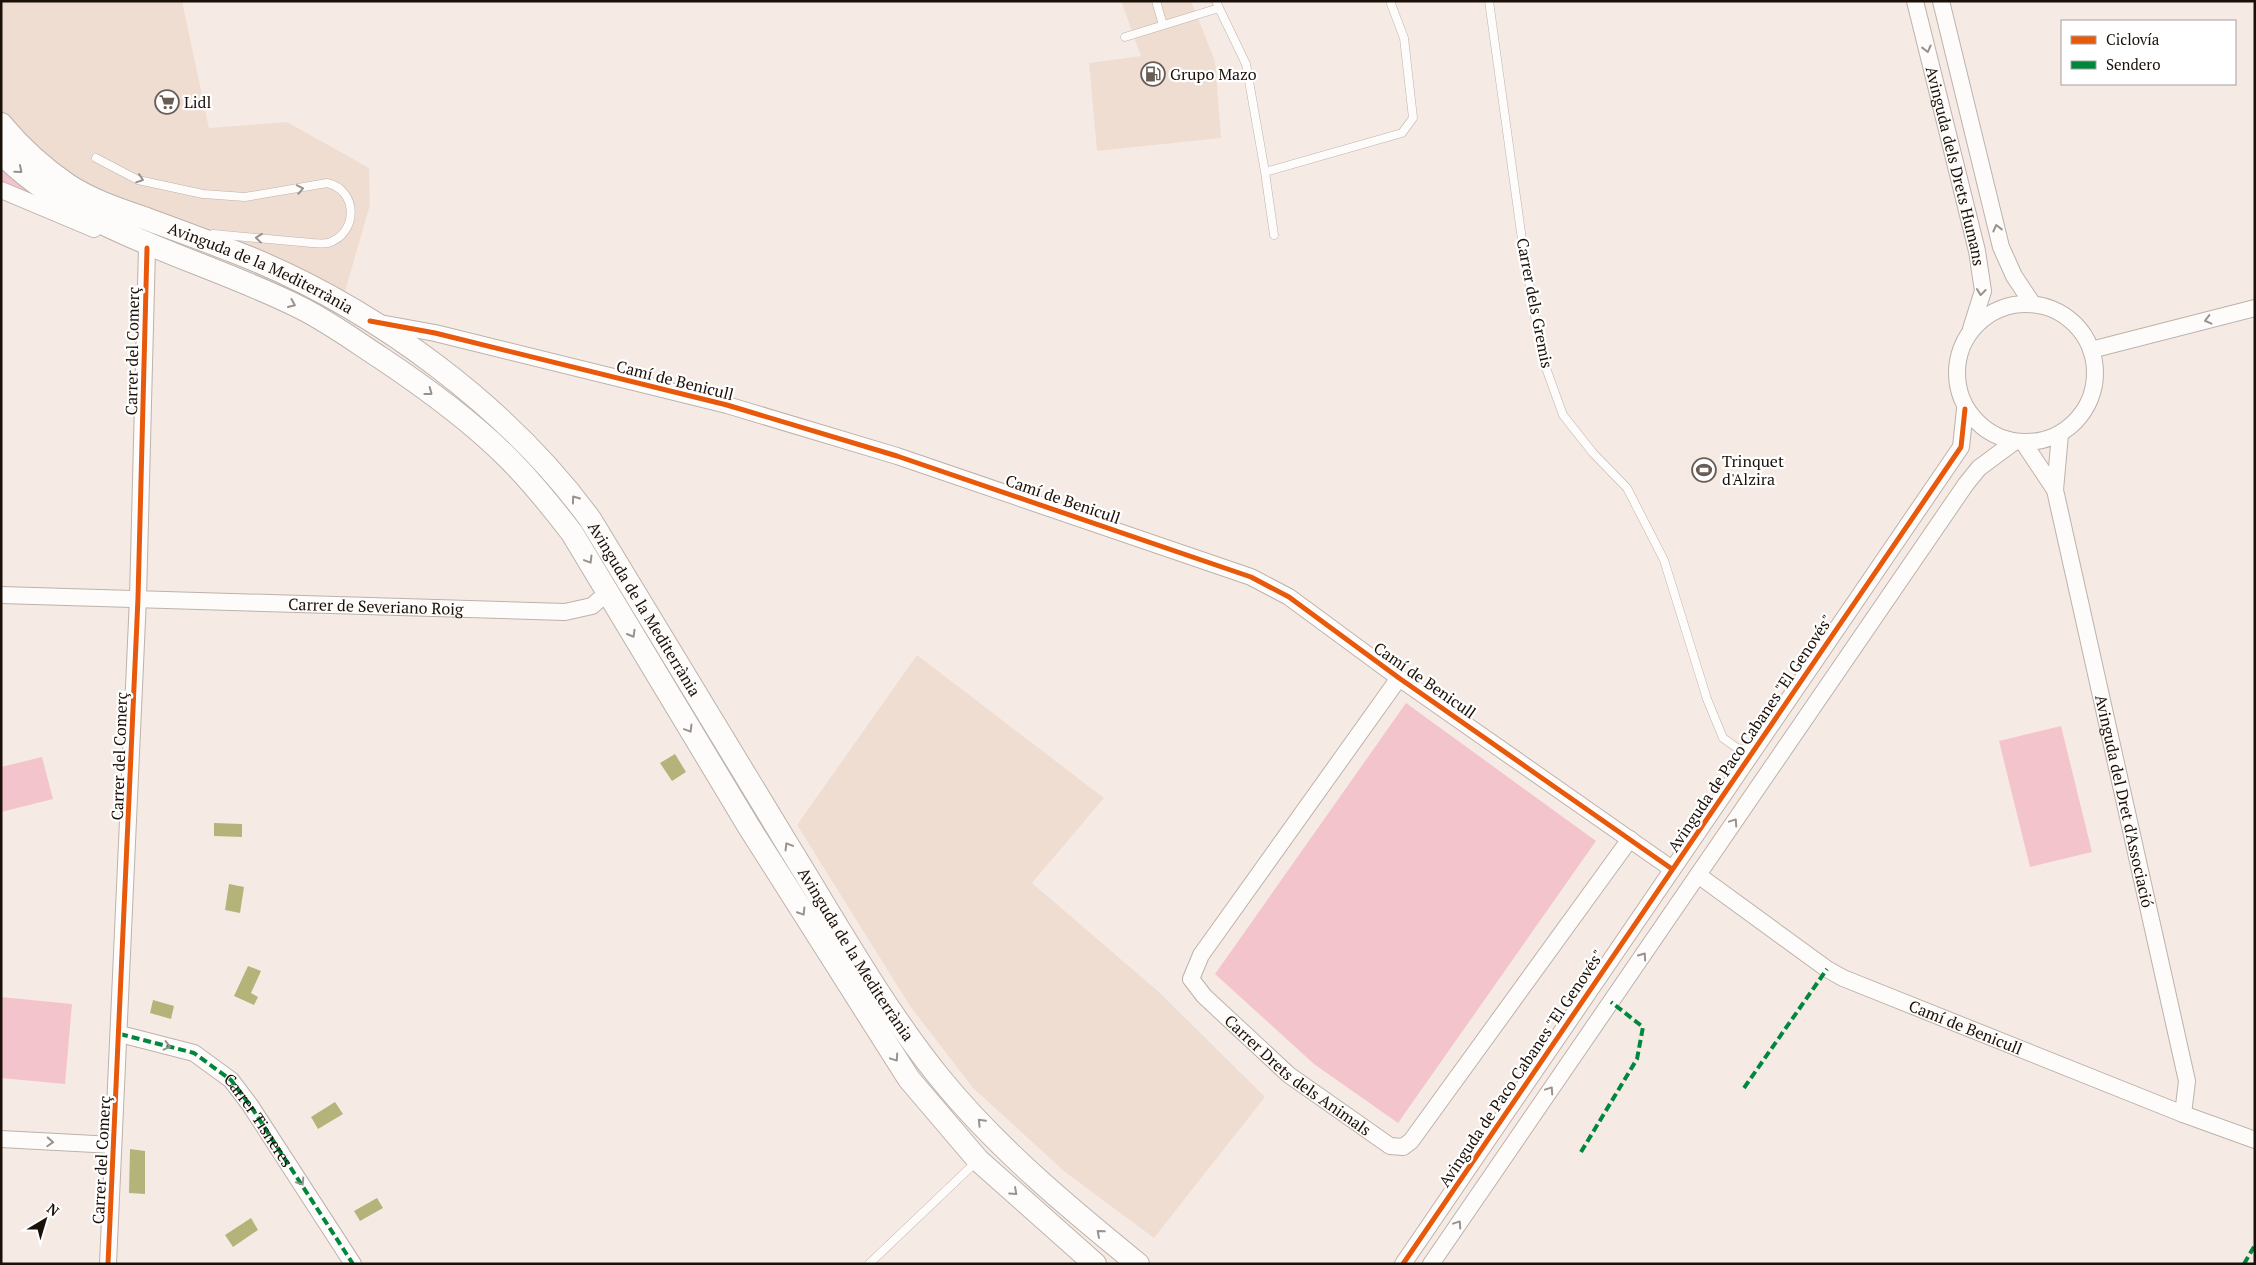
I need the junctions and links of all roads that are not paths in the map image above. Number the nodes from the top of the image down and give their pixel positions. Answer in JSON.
{"nodes":[{"id":1,"x":1156,"y":1,"type":"edge"},
{"id":2,"x":1390,"y":1,"type":"edge"},
{"id":3,"x":1489,"y":1,"type":"edge"},
{"id":4,"x":1915,"y":1,"type":"edge"},
{"id":5,"x":1941,"y":1,"type":"edge"},
{"id":6,"x":1218,"y":4,"type":"edge"},
{"id":7,"x":1163,"y":26,"type":"junction"},
{"id":8,"x":1124,"y":37,"type":"dead end"},
{"id":9,"x":1,"y":124,"type":"edge"},
{"id":10,"x":1,"y":153,"type":"edge"},
{"id":11,"x":96,"y":158,"type":"dead end"},
{"id":12,"x":1265,"y":172,"type":"junction"},
{"id":13,"x":1,"y":190,"type":"edge"},
{"id":14,"x":188,"y":234,"type":"junction"},
{"id":15,"x":1274,"y":236,"type":"dead end"},
{"id":16,"x":147,"y":248,"type":"junction"},
{"id":17,"x":198,"y":265,"type":"junction"},
{"id":18,"x":2032,"y":303,"type":"junction"},
{"id":19,"x":2255,"y":308,"type":"edge"},
{"id":20,"x":370,"y":321,"type":"junction"},
{"id":21,"x":1970,"y":329,"type":"junction"},
{"id":22,"x":2091,"y":350,"type":"junction"},
{"id":23,"x":1965,"y":409,"type":"junction"},
{"id":24,"x":2060,"y":434,"type":"junction"},
{"id":25,"x":2019,"y":442,"type":"junction"},
{"id":26,"x":2056,"y":490,"type":"junction"},
{"id":27,"x":608,"y":592,"type":"junction"},
{"id":28,"x":1,"y":595,"type":"edge"},
{"id":29,"x":138,"y":598,"type":"junction"},
{"id":30,"x":1399,"y":678,"type":"junction"},
{"id":31,"x":1754,"y":750,"type":"junction"},
{"id":32,"x":1630,"y":839,"type":"junction"},
{"id":33,"x":1672,"y":869,"type":"junction"},
{"id":34,"x":1698,"y":875,"type":"junction"},
{"id":35,"x":120,"y":1034,"type":"junction"},
{"id":36,"x":2182,"y":1114,"type":"junction"},
{"id":37,"x":1,"y":1139,"type":"edge"},
{"id":38,"x":2255,"y":1140,"type":"edge"},
{"id":39,"x":114,"y":1145,"type":"junction"},
{"id":40,"x":978,"y":1160,"type":"junction"},
{"id":41,"x":108,"y":1264,"type":"edge"},
{"id":42,"x":353,"y":1264,"type":"edge"},
{"id":43,"x":869,"y":1264,"type":"edge"},
{"id":44,"x":1095,"y":1264,"type":"edge"},
{"id":45,"x":1138,"y":1264,"type":"edge"},
{"id":46,"x":1403,"y":1264,"type":"edge"},
{"id":47,"x":1431,"y":1264,"type":"edge"}],
"edges":[{"from":1,"to":7,"type":"lane"},
{"from":2,"to":12,"type":"lane"},
{"from":3,"to":31,"type":"lane","name":"Carrer dels Gremis"},
{"from":4,"to":21,"type":"street","name":"Avinguda dels Drets Humans","one_way":true},
{"from":18,"to":5,"type":"street","name":"Avinguda dels Drets Humans","one_way":true},
{"from":6,"to":7,"type":"lane"},
{"from":6,"to":12,"type":"lane"},
{"from":7,"to":8,"type":"lane"},
{"from":9,"to":14,"type":"main road","name":"Avinguda de la Mediterrània"},
{"from":10,"to":17,"type":"main road","name":"Avinguda de la Mediterrània","one_way":true},
{"from":11,"to":14,"type":"lane","one_way":true},
{"from":12,"to":15,"type":"lane"},
{"from":13,"to":16,"type":"street"},
{"from":14,"to":20,"type":"main road","name":"Avinguda de la Mediterrània"},
{"from":16,"to":17,"type":"street"},
{"from":16,"to":29,"type":"street","name":"Carrer del Comerç"},
{"from":17,"to":27,"type":"main road","name":"Avinguda de la Mediterrània","one_way":true},
{"from":18,"to":21,"type":"street"},
{"from":18,"to":22,"type":"street"},
{"from":19,"to":22,"type":"street","one_way":true},
{"from":20,"to":30,"type":"street","name":"Camí de Benicull"},
{"from":45,"to":20,"type":"main road","name":"Avinguda de la Mediterrània","one_way":true},
{"from":21,"to":23,"type":"street"},
{"from":22,"to":24,"type":"street"},
{"from":23,"to":25,"type":"street"},
{"from":23,"to":31,"type":"street","name":"Avinguda de Paco Cabanes \"El Genovés\""},
{"from":24,"to":25,"type":"street"},
{"from":24,"to":26,"type":"street","name":"Avinguda del Dret d'Associació"},
{"from":25,"to":26,"type":"street","name":"Avinguda del Dret d'Associació"},
{"from":34,"to":25,"type":"street","one_way":true},
{"from":26,"to":36,"type":"street","name":"Avinguda del Dret d'Associació"},
{"from":27,"to":29,"type":"street","name":"Carrer de Severiano Roig"},
{"from":27,"to":40,"type":"main road","name":"Avinguda de la Mediterrània","one_way":true},
{"from":28,"to":29,"type":"street","name":"Carrer de Severiano Roig"},
{"from":29,"to":35,"type":"street","name":"Carrer del Comerç"},
{"from":30,"to":32,"type":"street","name":"Camí de Benicull"},
{"from":30,"to":32,"type":"street","name":"Carrer Drets dels Animals"},
{"from":31,"to":33,"type":"street","name":"Avinguda de Paco Cabanes \"El Genovés\""},
{"from":32,"to":33,"type":"street","name":"Camí de Benicull"},
{"from":33,"to":46,"type":"street","name":"Avinguda de Paco Cabanes \"El Genovés\""},
{"from":34,"to":36,"type":"street","name":"Camí de Benicull"},
{"from":47,"to":34,"type":"street","one_way":true},
{"from":35,"to":39,"type":"street","name":"Carrer del Comerç"},
{"from":35,"to":42,"type":"street","name":"Carrer Tisneres","one_way":true},
{"from":36,"to":38,"type":"street","name":"Camí de Benicull"},
{"from":37,"to":39,"type":"street","one_way":true},
{"from":39,"to":41,"type":"street","name":"Carrer del Comerç"},
{"from":40,"to":43,"type":"lane"},
{"from":40,"to":44,"type":"main road","name":"Avinguda de la Mediterrània","one_way":true}]}
